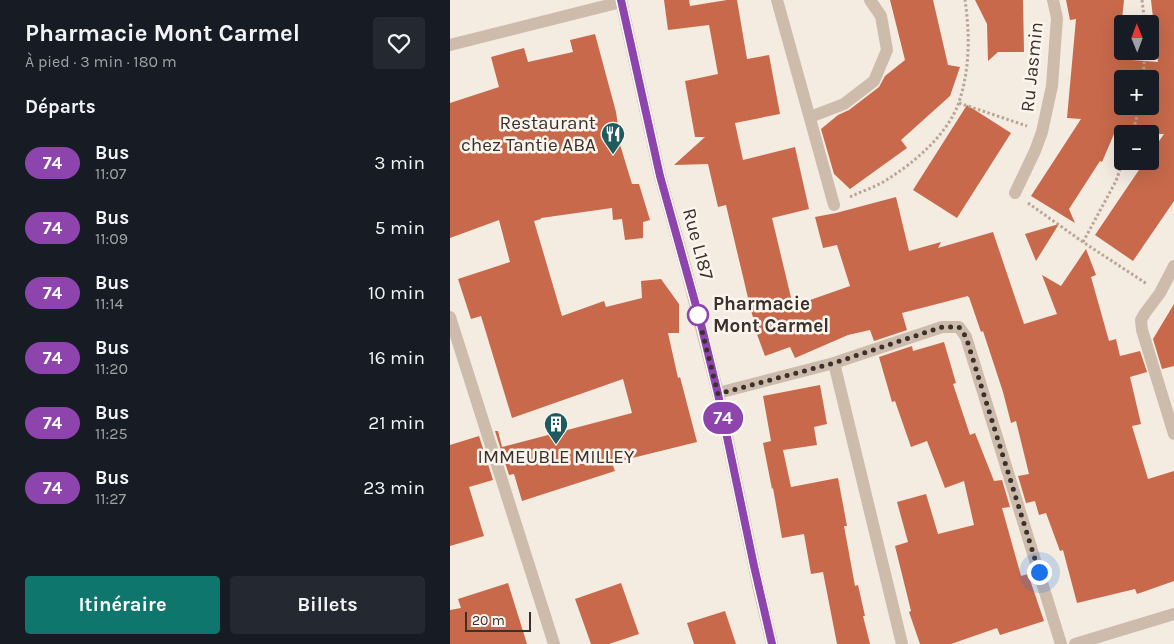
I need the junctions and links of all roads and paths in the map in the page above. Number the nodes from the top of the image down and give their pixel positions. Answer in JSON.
{"nodes":[{"id":1,"x":777,"y":0,"type":"edge"},
{"id":2,"x":870,"y":0,"type":"edge"},
{"id":3,"x":965,"y":0,"type":"edge"},
{"id":4,"x":1053,"y":0,"type":"edge"},
{"id":5,"x":1142,"y":0,"type":"edge"},
{"id":6,"x":621,"y":1,"type":"edge"},
{"id":7,"x":1144,"y":15,"type":"edge"},
{"id":8,"x":450,"y":45,"type":"edge"},
{"id":9,"x":959,"y":103,"type":"junction"},
{"id":10,"x":810,"y":117,"type":"junction"},
{"id":11,"x":1042,"y":132,"type":"junction"},
{"id":12,"x":1120,"y":170,"type":"edge"},
{"id":13,"x":1015,"y":193,"type":"joint"},
{"id":14,"x":834,"y":205,"type":"joint"},
{"id":15,"x":1082,"y":242,"type":"junction"},
{"id":16,"x":1174,"y":266,"type":"edge"},
{"id":17,"x":1160,"y":293,"type":"junction"},
{"id":18,"x":450,"y":317,"type":"edge"},
{"id":19,"x":834,"y":363,"type":"junction"},
{"id":20,"x":718,"y":394,"type":"junction"},
{"id":21,"x":1174,"y":434,"type":"edge"},
{"id":22,"x":1174,"y":614,"type":"edge"},
{"id":23,"x":554,"y":644,"type":"edge"},
{"id":24,"x":772,"y":644,"type":"edge"},
{"id":25,"x":902,"y":644,"type":"edge"},
{"id":26,"x":1061,"y":644,"type":"edge"},
{"id":27,"x":1075,"y":644,"type":"edge"}],
"edges":[{"from":1,"to":10,"type":"street"},
{"from":2,"to":10,"type":"street"},
{"from":3,"to":9,"type":"path"},
{"from":4,"to":11,"type":"street","name":"Ru Jasmin"},
{"from":5,"to":7,"type":"path"},
{"from":6,"to":8,"type":"street"},
{"from":6,"to":20,"type":"street","name":"Rue L187"},
{"from":9,"to":11,"type":"path"},
{"from":9,"to":14,"type":"path"},
{"from":10,"to":14,"type":"street"},
{"from":11,"to":13,"type":"street","name":"Ru Jasmin"},
{"from":12,"to":15,"type":"path"},
{"from":13,"to":15,"type":"path"},
{"from":15,"to":17,"type":"path"},
{"from":16,"to":17,"type":"street"},
{"from":17,"to":21,"type":"street"},
{"from":18,"to":23,"type":"street"},
{"from":19,"to":20,"type":"street"},
{"from":19,"to":25,"type":"street"},
{"from":19,"to":26,"type":"street"},
{"from":20,"to":24,"type":"street","name":"Rue L187"},
{"from":22,"to":27,"type":"street"}]}
